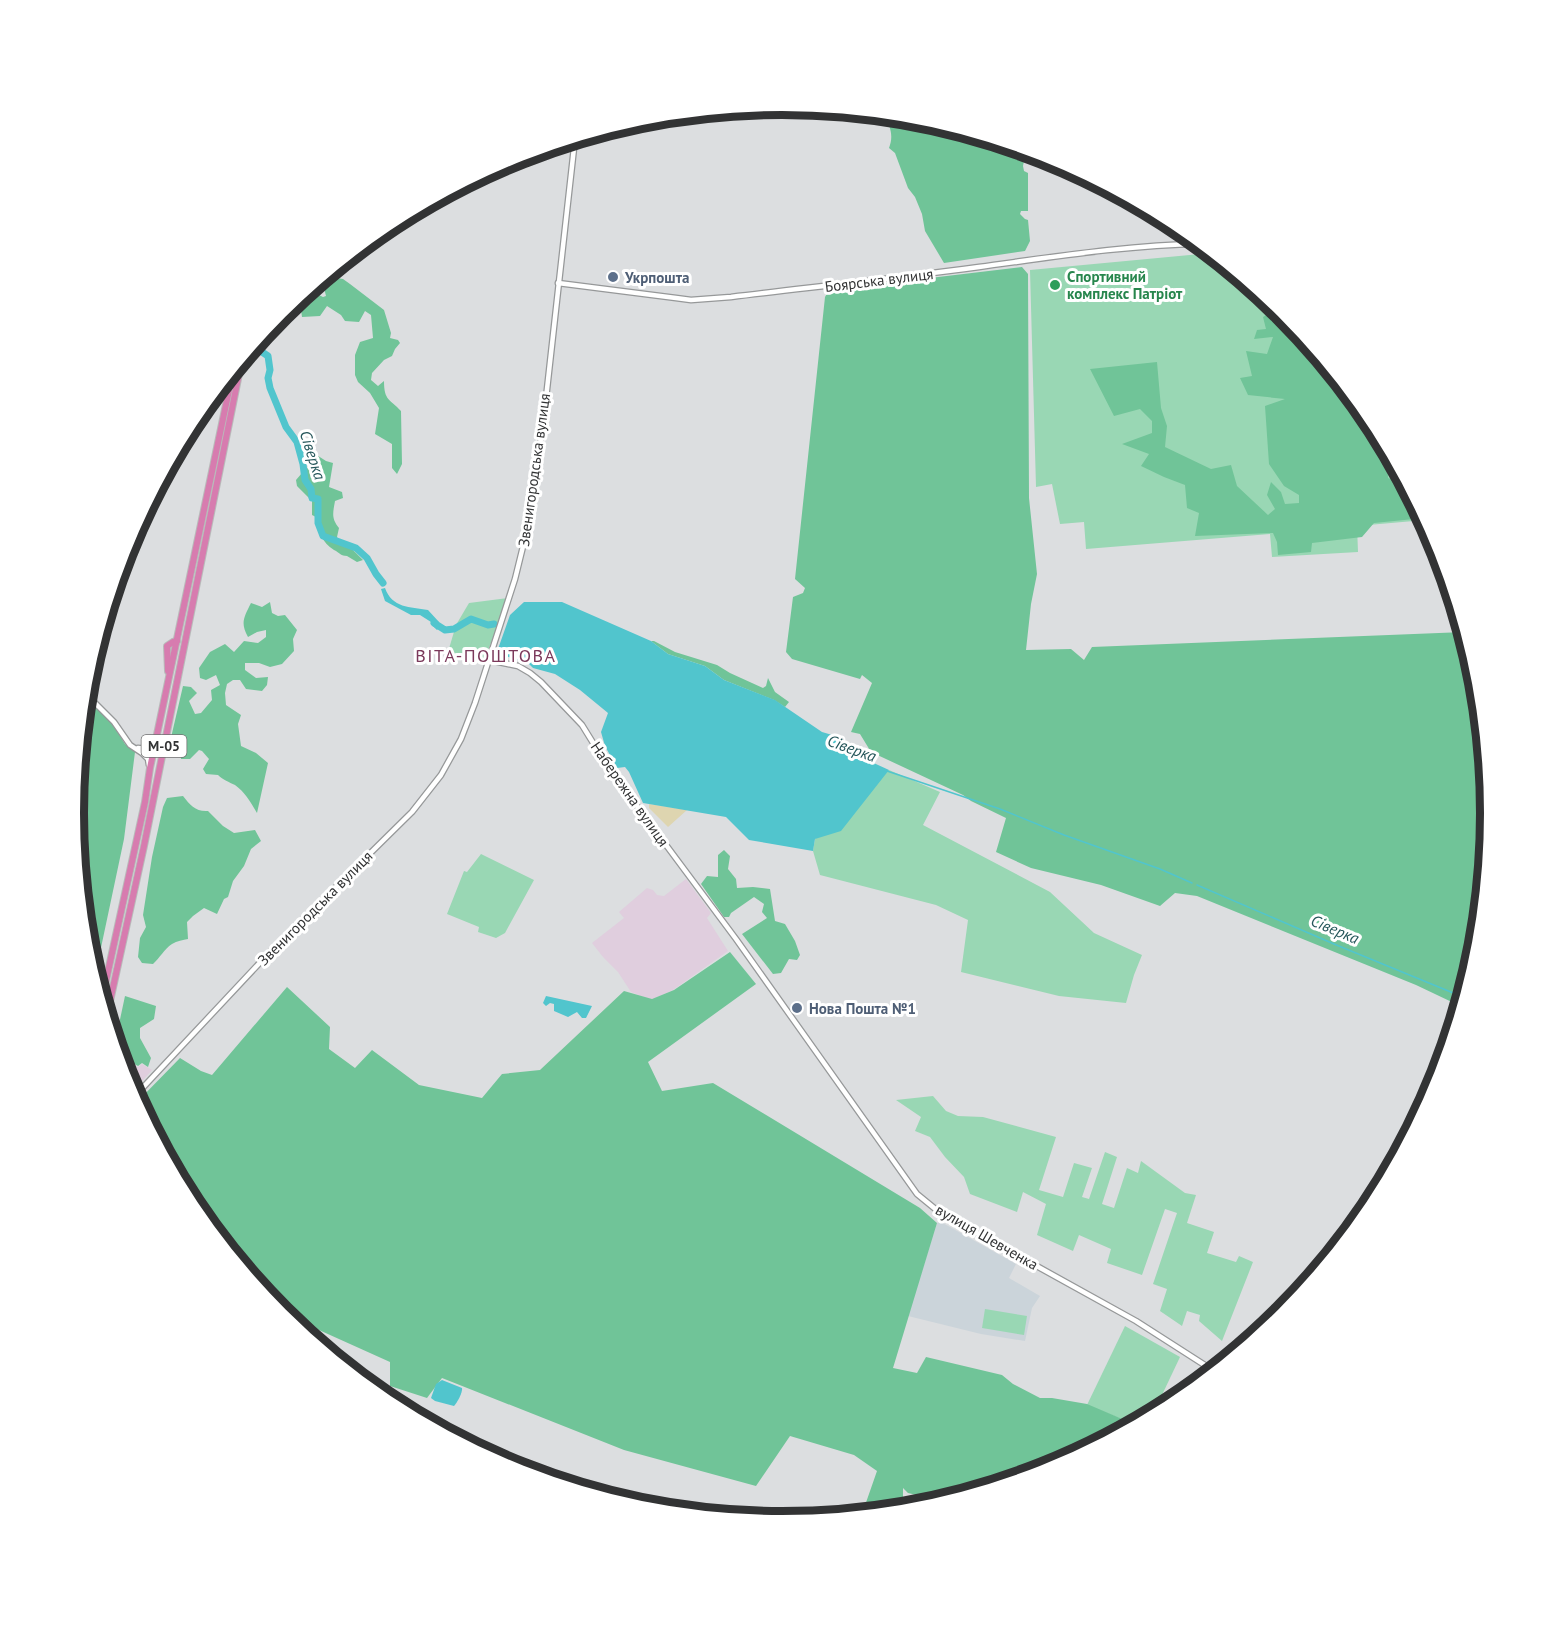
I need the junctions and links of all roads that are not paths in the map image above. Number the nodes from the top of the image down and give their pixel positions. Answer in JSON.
{"nodes":[{"id":1,"x":573,"y":147,"type":"edge"},
{"id":2,"x":1186,"y":245,"type":"edge"},
{"id":3,"x":558,"y":283,"type":"junction"},
{"id":4,"x":238,"y":376,"type":"edge"},
{"id":5,"x":230,"y":386,"type":"edge"},
{"id":6,"x":218,"y":460,"type":"junction"},
{"id":7,"x":215,"y":474,"type":"junction"},
{"id":8,"x":177,"y":641,"type":"junction"},
{"id":9,"x":489,"y":660,"type":"junction"},
{"id":10,"x":179,"y":676,"type":"junction"},
{"id":11,"x":93,"y":701,"type":"edge"},
{"id":12,"x":159,"y":732,"type":"junction"},
{"id":13,"x":135,"y":748,"type":"junction"},
{"id":14,"x":150,"y":768,"type":"junction"},
{"id":15,"x":749,"y":957,"type":"joint"},
{"id":16,"x":105,"y":983,"type":"edge"},
{"id":17,"x":109,"y":999,"type":"edge"},
{"id":18,"x":141,"y":1089,"type":"edge"},
{"id":19,"x":1207,"y":1367,"type":"edge"}],
"edges":[{"from":1,"to":3,"type":"street","name":"Звенигородська вулиця"},
{"from":2,"to":3,"type":"street","name":"Боярська вулиця"},
{"from":3,"to":9,"type":"street","name":"Звенигородська вулиця"},
{"from":4,"to":6,"type":"highway","number":"М-05"},
{"from":5,"to":6,"type":"highway","number":"М-05"},
{"from":6,"to":7,"type":"highway","number":"М-05"},
{"from":7,"to":8,"type":"highway","number":"М-05"},
{"from":7,"to":10,"type":"highway","number":"М-05"},
{"from":8,"to":10,"type":"highway"},
{"from":8,"to":12,"type":"highway","number":"М-05"},
{"from":9,"to":15,"type":"street","name":"Набережна вулиця"},
{"from":9,"to":18,"type":"street","name":"Звенигородська вулиця"},
{"from":10,"to":17,"type":"highway","number":"М-05"},
{"from":11,"to":13,"type":"street"},
{"from":12,"to":13,"type":"street"},
{"from":12,"to":14,"type":"highway","number":"М-05"},
{"from":13,"to":14,"type":"street"},
{"from":14,"to":16,"type":"highway","number":"М-05"},
{"from":15,"to":19,"type":"street","name":"вулиця Шевченка"}]}
